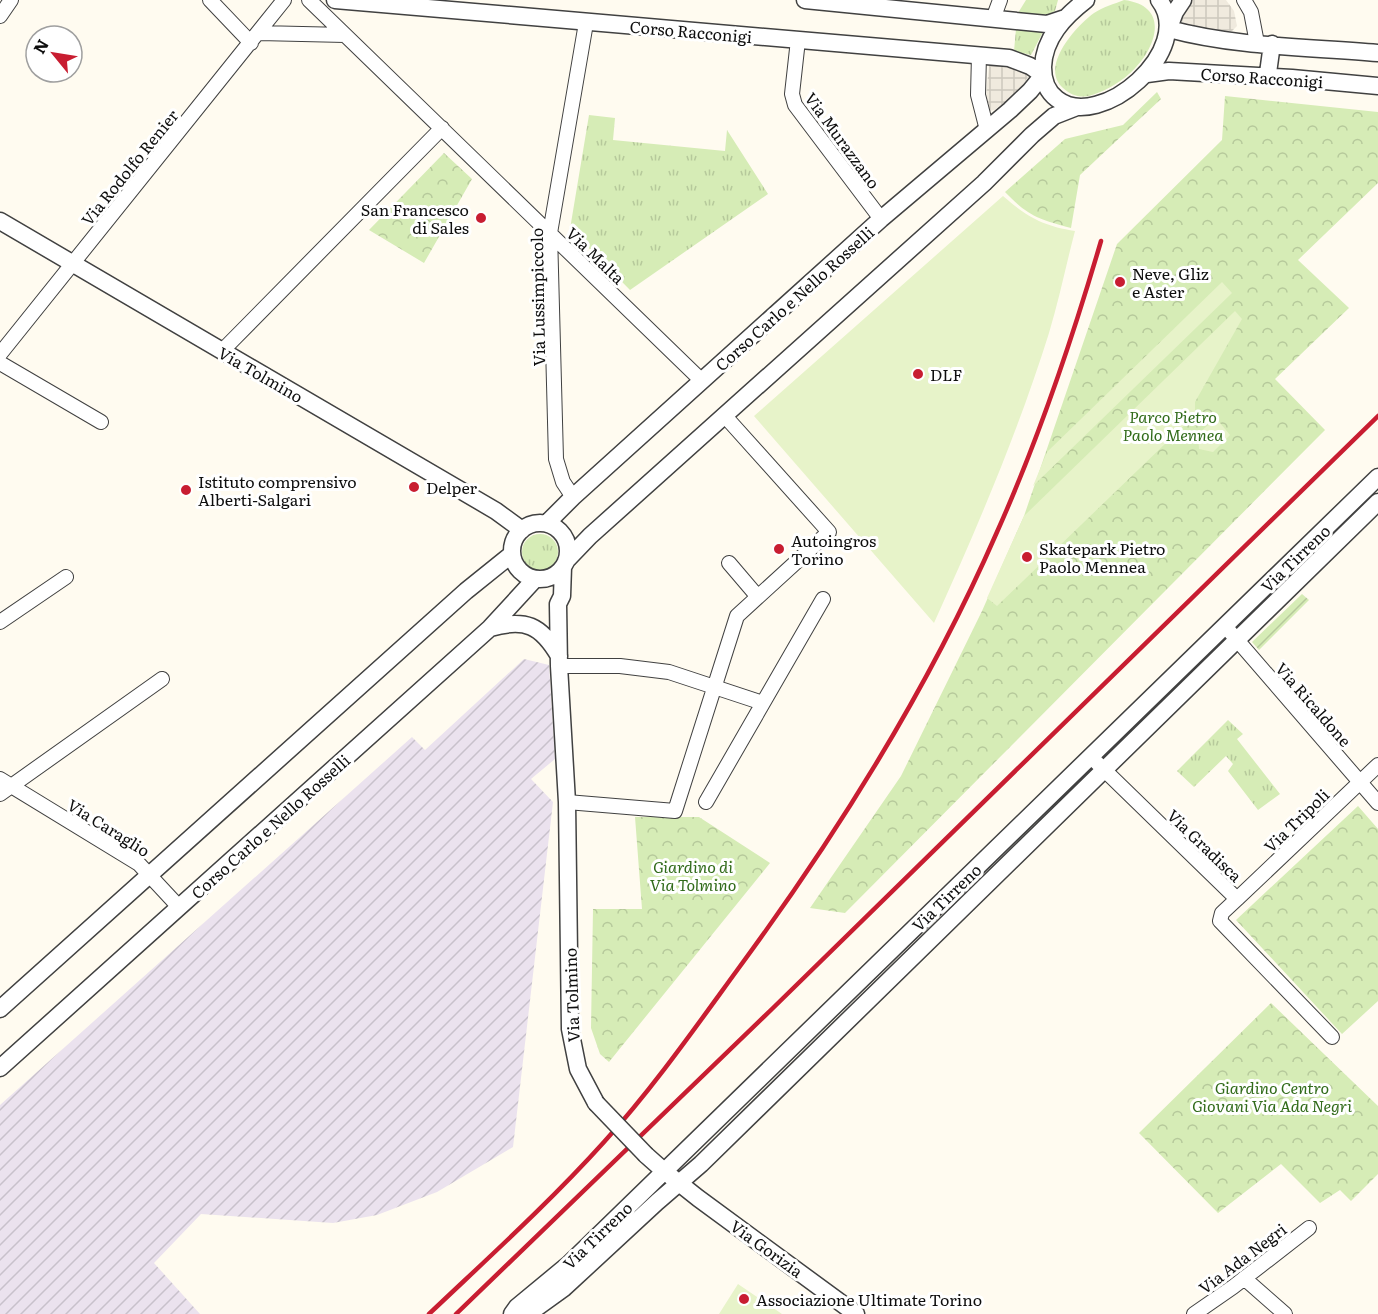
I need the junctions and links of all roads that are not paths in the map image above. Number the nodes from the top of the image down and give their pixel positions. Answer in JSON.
{"nodes":[{"id":1,"x":11,"y":0,"type":"edge"},
{"id":2,"x":210,"y":0,"type":"edge"},
{"id":3,"x":284,"y":0,"type":"edge"},
{"id":4,"x":309,"y":0,"type":"edge"},
{"id":5,"x":335,"y":0,"type":"edge"},
{"id":6,"x":805,"y":0,"type":"edge"},
{"id":7,"x":1000,"y":0,"type":"edge"},
{"id":8,"x":1159,"y":0,"type":"edge"},
{"id":9,"x":1183,"y":0,"type":"edge"},
{"id":10,"x":1244,"y":0,"type":"edge"},
{"id":11,"x":1080,"y":2,"type":"edge"},
{"id":12,"x":890,"y":4,"type":"edge"},
{"id":13,"x":0,"y":16,"type":"edge"},
{"id":14,"x":1065,"y":18,"type":"junction"},
{"id":15,"x":993,"y":19,"type":"junction"},
{"id":16,"x":586,"y":23,"type":"junction"},
{"id":17,"x":1169,"y":28,"type":"junction"},
{"id":18,"x":345,"y":35,"type":"junction"},
{"id":19,"x":255,"y":38,"type":"junction"},
{"id":20,"x":798,"y":40,"type":"junction"},
{"id":21,"x":1264,"y":44,"type":"junction"},
{"id":22,"x":1378,"y":53,"type":"edge"},
{"id":23,"x":979,"y":55,"type":"junction"},
{"id":24,"x":1147,"y":74,"type":"junction"},
{"id":25,"x":1043,"y":75,"type":"junction"},
{"id":26,"x":1266,"y":77,"type":"junction"},
{"id":27,"x":1378,"y":86,"type":"edge"},
{"id":28,"x":1077,"y":107,"type":"junction"},
{"id":29,"x":442,"y":128,"type":"junction"},
{"id":30,"x":987,"y":130,"type":"junction"},
{"id":31,"x":881,"y":219,"type":"junction"},
{"id":32,"x":0,"y":221,"type":"edge"},
{"id":33,"x":550,"y":233,"type":"junction"},
{"id":34,"x":72,"y":264,"type":"junction"},
{"id":35,"x":222,"y":351,"type":"junction"},
{"id":36,"x":0,"y":354,"type":"edge"},
{"id":37,"x":0,"y":363,"type":"edge"},
{"id":38,"x":702,"y":381,"type":"junction"},
{"id":39,"x":724,"y":415,"type":"junction"},
{"id":40,"x":101,"y":422,"type":"dead end"},
{"id":41,"x":1378,"y":477,"type":"edge"},
{"id":42,"x":573,"y":497,"type":"junction"},
{"id":43,"x":1378,"y":501,"type":"edge"},
{"id":44,"x":547,"y":524,"type":"junction"},
{"id":45,"x":522,"y":530,"type":"junction"},
{"id":46,"x":512,"y":554,"type":"junction"},
{"id":47,"x":729,"y":563,"type":"dead end"},
{"id":48,"x":565,"y":564,"type":"junction"},
{"id":49,"x":66,"y":577,"type":"dead end"},
{"id":50,"x":537,"y":579,"type":"junction"},
{"id":51,"x":758,"y":597,"type":"junction"},
{"id":52,"x":823,"y":599,"type":"dead end"},
{"id":53,"x":558,"y":604,"type":"junction"},
{"id":54,"x":0,"y":622,"type":"edge"},
{"id":55,"x":1225,"y":626,"type":"junction"},
{"id":56,"x":490,"y":628,"type":"junction"},
{"id":57,"x":1237,"y":640,"type":"junction"},
{"id":58,"x":559,"y":661,"type":"junction"},
{"id":59,"x":162,"y":679,"type":"dead end"},
{"id":60,"x":715,"y":686,"type":"junction"},
{"id":61,"x":763,"y":703,"type":"junction"},
{"id":62,"x":1091,"y":757,"type":"junction"},
{"id":63,"x":1378,"y":765,"type":"edge"},
{"id":64,"x":1104,"y":770,"type":"junction"},
{"id":65,"x":1360,"y":782,"type":"junction"},
{"id":66,"x":4,"y":786,"type":"edge"},
{"id":67,"x":567,"y":802,"type":"junction"},
{"id":68,"x":706,"y":802,"type":"dead end"},
{"id":69,"x":1378,"y":803,"type":"edge"},
{"id":70,"x":151,"y":875,"type":"junction"},
{"id":71,"x":1237,"y":899,"type":"junction"},
{"id":72,"x":179,"y":907,"type":"junction"},
{"id":73,"x":0,"y":1009,"type":"edge"},
{"id":74,"x":1332,"y":1037,"type":"dead end"},
{"id":75,"x":0,"y":1068,"type":"edge"},
{"id":76,"x":664,"y":1172,"type":"junction"},
{"id":77,"x":679,"y":1182,"type":"junction"},
{"id":78,"x":1310,"y":1228,"type":"dead end"},
{"id":79,"x":1244,"y":1278,"type":"junction"},
{"id":80,"x":542,"y":1304,"type":"edge"},
{"id":81,"x":512,"y":1314,"type":"edge"},
{"id":82,"x":528,"y":1314,"type":"edge"},
{"id":83,"x":856,"y":1314,"type":"edge"},
{"id":84,"x":1194,"y":1314,"type":"edge"},
{"id":85,"x":1286,"y":1314,"type":"edge"}],
"edges":[{"from":1,"to":13,"type":"street"},
{"from":2,"to":19,"type":"street"},
{"from":3,"to":19,"type":"street","name":"Via Rodolfo Renier"},
{"from":4,"to":18,"type":"street","name":"Via Malta"},
{"from":5,"to":16,"type":"street","name":"Corso Racconigi"},
{"from":6,"to":12,"type":"street"},
{"from":7,"to":15,"type":"street"},
{"from":8,"to":17,"type":"street"},
{"from":9,"to":17,"type":"street"},
{"from":10,"to":21,"type":"street"},
{"from":11,"to":14,"type":"street"},
{"from":12,"to":15,"type":"street"},
{"from":14,"to":15,"type":"street"},
{"from":14,"to":25,"type":"street"},
{"from":16,"to":20,"type":"street","name":"Corso Racconigi"},
{"from":16,"to":33,"type":"street","name":"Via Lussimpiccolo"},
{"from":17,"to":21,"type":"street","name":"Corso Racconigi"},
{"from":17,"to":24,"type":"street"},
{"from":18,"to":19,"type":"street"},
{"from":18,"to":29,"type":"street","name":"Via Malta"},
{"from":19,"to":34,"type":"street","name":"Via Rodolfo Renier"},
{"from":20,"to":23,"type":"street","name":"Corso Racconigi"},
{"from":20,"to":31,"type":"street","name":"Via Murazzano"},
{"from":21,"to":22,"type":"street","name":"Corso Racconigi"},
{"from":21,"to":26,"type":"street"},
{"from":23,"to":25,"type":"street","name":"Corso Racconigi"},
{"from":23,"to":30,"type":"street"},
{"from":24,"to":26,"type":"street","name":"Corso Racconigi"},
{"from":24,"to":28,"type":"street"},
{"from":25,"to":28,"type":"street"},
{"from":25,"to":30,"type":"street","name":"Corso Carlo e Nello Rosselli"},
{"from":26,"to":27,"type":"street","name":"Corso Racconigi"},
{"from":28,"to":39,"type":"street"},
{"from":29,"to":33,"type":"street","name":"Via Malta"},
{"from":29,"to":35,"type":"street"},
{"from":30,"to":31,"type":"street","name":"Corso Carlo e Nello Rosselli"},
{"from":31,"to":38,"type":"street","name":"Corso Carlo e Nello Rosselli"},
{"from":32,"to":34,"type":"street","name":"Via Tolmino"},
{"from":33,"to":38,"type":"street","name":"Via Malta"},
{"from":33,"to":42,"type":"street","name":"Via Lussimpiccolo"},
{"from":34,"to":35,"type":"street","name":"Via Tolmino"},
{"from":34,"to":36,"type":"street","name":"Via Rodolfo Renier"},
{"from":35,"to":45,"type":"street","name":"Via Tolmino"},
{"from":37,"to":40,"type":"street"},
{"from":38,"to":42,"type":"street","name":"Corso Carlo e Nello Rosselli"},
{"from":39,"to":48,"type":"street"},
{"from":39,"to":51,"type":"street"},
{"from":41,"to":55,"type":"street","name":"Via Tirreno"},
{"from":42,"to":44,"type":"street","name":"Corso Carlo e Nello Rosselli"},
{"from":43,"to":57,"type":"street","name":"Via Tirreno"},
{"from":44,"to":45,"type":"street"},
{"from":44,"to":48,"type":"street"},
{"from":45,"to":46,"type":"street"},
{"from":46,"to":50,"type":"street"},
{"from":46,"to":70,"type":"street"},
{"from":47,"to":51,"type":"street"},
{"from":48,"to":50,"type":"street"},
{"from":48,"to":53,"type":"street","name":"Via Tolmino"},
{"from":49,"to":54,"type":"street"},
{"from":50,"to":53,"type":"street"},
{"from":50,"to":56,"type":"street","name":"Corso Carlo e Nello Rosselli"},
{"from":51,"to":60,"type":"street"},
{"from":52,"to":61,"type":"street"},
{"from":53,"to":58,"type":"street","name":"Via Tolmino"},
{"from":55,"to":57,"type":"street","name":"Via Ricaldone"},
{"from":55,"to":62,"type":"street","name":"Via Tirreno"},
{"from":56,"to":58,"type":"street"},
{"from":56,"to":72,"type":"street","name":"Corso Carlo e Nello Rosselli"},
{"from":57,"to":64,"type":"street","name":"Via Tirreno"},
{"from":57,"to":65,"type":"street","name":"Via Ricaldone"},
{"from":58,"to":60,"type":"street"},
{"from":58,"to":67,"type":"street","name":"Via Tolmino"},
{"from":59,"to":66,"type":"street","name":"Via Caraglio"},
{"from":60,"to":61,"type":"street"},
{"from":60,"to":67,"type":"street"},
{"from":61,"to":68,"type":"street"},
{"from":62,"to":64,"type":"street","name":"Via Gradisca"},
{"from":62,"to":76,"type":"street","name":"Via Tirreno"},
{"from":63,"to":65,"type":"street","name":"Via Tripoli"},
{"from":64,"to":71,"type":"street","name":"Via Gradisca"},
{"from":64,"to":77,"type":"street","name":"Via Tirreno"},
{"from":65,"to":69,"type":"street","name":"Via Ricaldone"},
{"from":65,"to":71,"type":"street","name":"Via Tripoli"},
{"from":66,"to":70,"type":"street","name":"Via Caraglio"},
{"from":67,"to":76,"type":"street","name":"Via Tolmino","bridge":true},
{"from":70,"to":72,"type":"street","name":"Via Caraglio"},
{"from":70,"to":73,"type":"street"},
{"from":71,"to":74,"type":"street","name":"Via Gradisca"},
{"from":72,"to":75,"type":"street","name":"Corso Carlo e Nello Rosselli"},
{"from":76,"to":77,"type":"street","name":"Via Tolmino"},
{"from":76,"to":80,"type":"street","name":"Via Tirreno"},
{"from":77,"to":80,"type":"street","name":"Via Tirreno"},
{"from":77,"to":83,"type":"street","name":"Via Gorizia"},
{"from":78,"to":79,"type":"street","name":"Via Ada Negri"},
{"from":79,"to":84,"type":"street","name":"Via Ada Negri"},
{"from":79,"to":85,"type":"street"},
{"from":80,"to":81,"type":"street","name":"Via Tirreno"},
{"from":80,"to":82,"type":"street","name":"Via Tirreno"}]}
